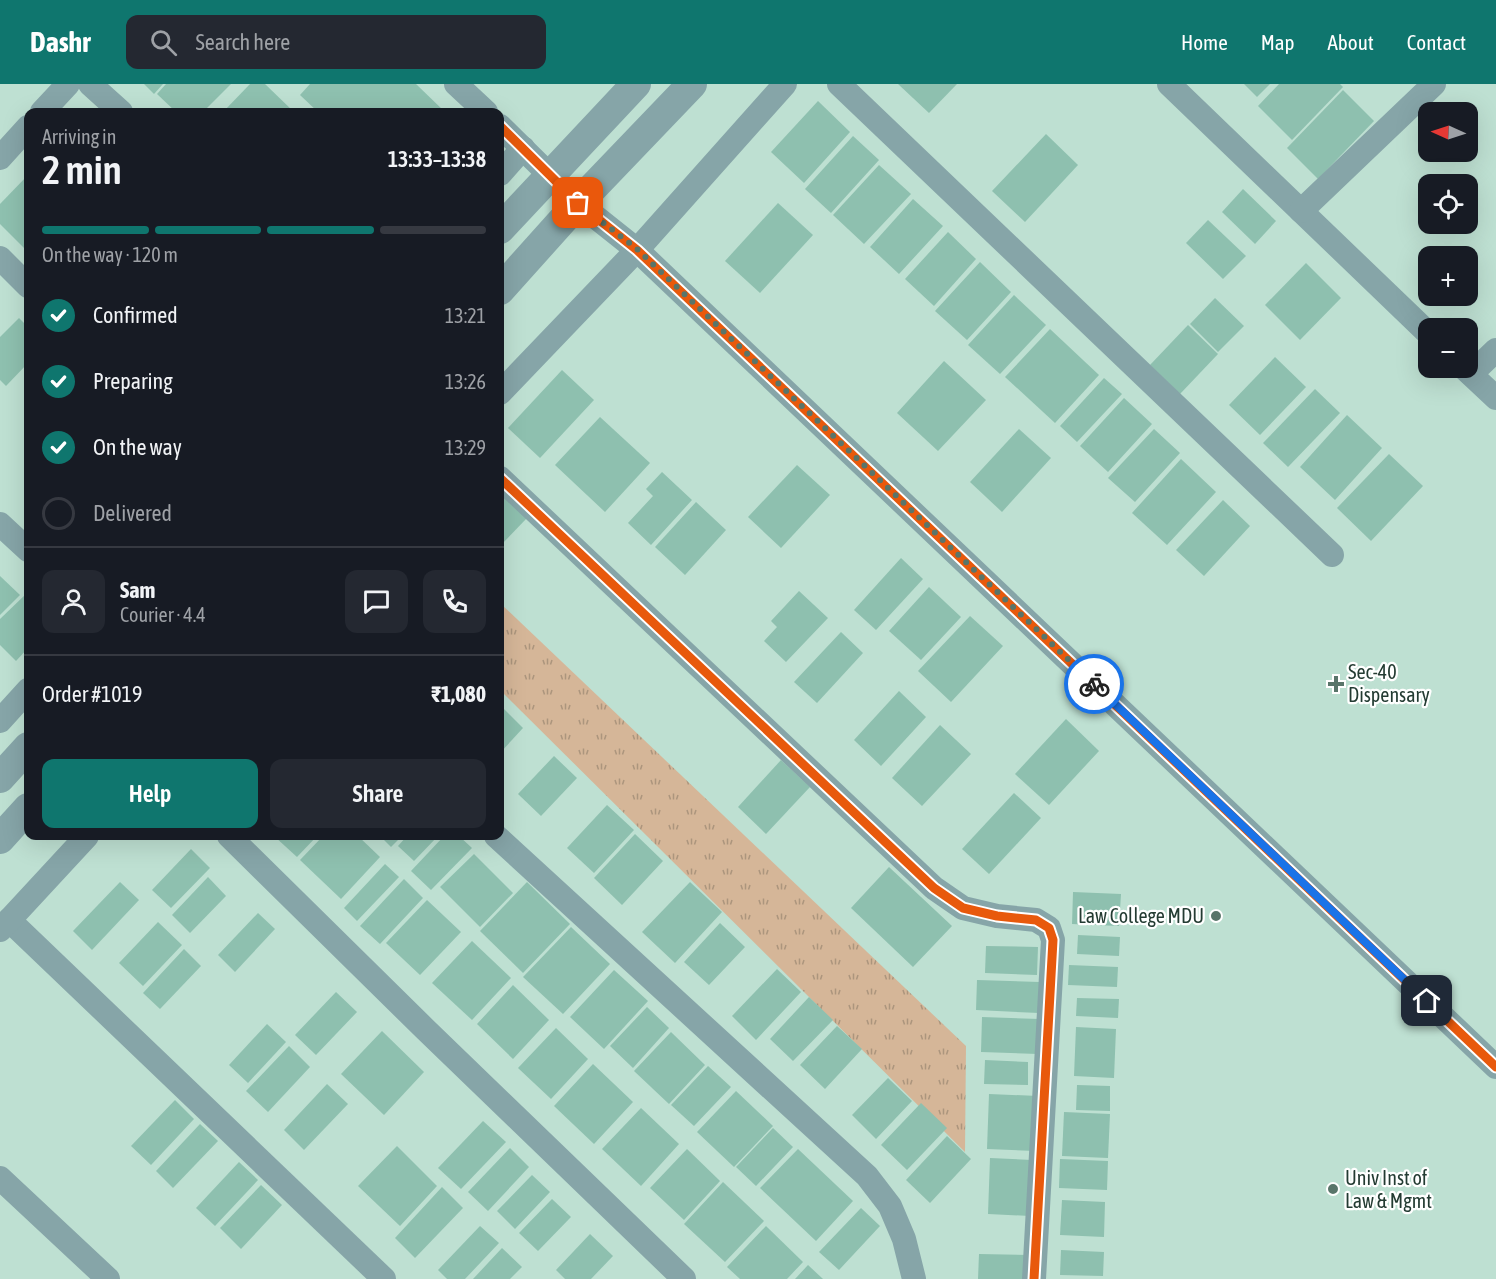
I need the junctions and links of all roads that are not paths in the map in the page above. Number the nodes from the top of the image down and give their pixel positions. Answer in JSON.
{"nodes":[{"id":1,"x":68,"y":84,"type":"edge"},
{"id":2,"x":90,"y":84,"type":"edge"},
{"id":3,"x":456,"y":84,"type":"edge"},
{"id":4,"x":636,"y":84,"type":"edge"},
{"id":5,"x":692,"y":84,"type":"edge"},
{"id":6,"x":785,"y":84,"type":"edge"},
{"id":7,"x":839,"y":84,"type":"edge"},
{"id":8,"x":1169,"y":84,"type":"edge"},
{"id":9,"x":1434,"y":84,"type":"edge"},
{"id":10,"x":46,"y":108,"type":"edge"},
{"id":11,"x":117,"y":108,"type":"edge"},
{"id":12,"x":482,"y":108,"type":"edge"},
{"id":13,"x":504,"y":130,"type":"edge"},
{"id":14,"x":24,"y":131,"type":"edge"},
{"id":15,"x":523,"y":148,"type":"junction"},
{"id":16,"x":0,"y":158,"type":"edge"},
{"id":17,"x":504,"y":169,"type":"edge"},
{"id":18,"x":549,"y":174,"type":"junction"},
{"id":19,"x":578,"y":203,"type":"junction"},
{"id":20,"x":1301,"y":212,"type":"junction"},
{"id":21,"x":504,"y":225,"type":"edge"},
{"id":22,"x":637,"y":249,"type":"junction"},
{"id":23,"x":0,"y":258,"type":"edge"},
{"id":24,"x":24,"y":282,"type":"edge"},
{"id":25,"x":504,"y":286,"type":"edge"},
{"id":26,"x":1418,"y":323,"type":"edge"},
{"id":27,"x":1496,"y":350,"type":"edge"},
{"id":28,"x":1478,"y":364,"type":"edge"},
{"id":29,"x":1475,"y":378,"type":"edge"},
{"id":30,"x":504,"y":389,"type":"edge"},
{"id":31,"x":1496,"y":398,"type":"edge"},
{"id":32,"x":504,"y":482,"type":"edge"},
{"id":33,"x":0,"y":524,"type":"edge"},
{"id":34,"x":24,"y":546,"type":"edge"},
{"id":35,"x":1332,"y":555,"type":"dead end"},
{"id":36,"x":24,"y":694,"type":"edge"},
{"id":37,"x":0,"y":721,"type":"edge"},
{"id":38,"x":24,"y":751,"type":"edge"},
{"id":39,"x":0,"y":778,"type":"edge"},
{"id":40,"x":24,"y":812,"type":"edge"},
{"id":41,"x":0,"y":839,"type":"edge"},
{"id":42,"x":83,"y":840,"type":"edge"},
{"id":43,"x":233,"y":840,"type":"edge"},
{"id":44,"x":500,"y":840,"type":"edge"},
{"id":45,"x":5,"y":925,"type":"edge"},
{"id":46,"x":1496,"y":1067,"type":"edge"},
{"id":47,"x":0,"y":1178,"type":"edge"},
{"id":48,"x":108,"y":1279,"type":"edge"},
{"id":49,"x":384,"y":1279,"type":"edge"},
{"id":50,"x":684,"y":1279,"type":"edge"},
{"id":51,"x":914,"y":1279,"type":"edge"},
{"id":52,"x":1034,"y":1279,"type":"edge"}],
"edges":[{"from":1,"to":10,"type":"street"},
{"from":2,"to":11,"type":"street"},
{"from":3,"to":12,"type":"street"},
{"from":4,"to":18,"type":"street"},
{"from":5,"to":19,"type":"street"},
{"from":6,"to":22,"type":"street"},
{"from":7,"to":35,"type":"street"},
{"from":8,"to":20,"type":"street"},
{"from":9,"to":20,"type":"street"},
{"from":13,"to":15,"type":"street"},
{"from":14,"to":16,"type":"street"},
{"from":15,"to":17,"type":"street"},
{"from":15,"to":18,"type":"street"},
{"from":18,"to":19,"type":"street"},
{"from":18,"to":21,"type":"street"},
{"from":19,"to":22,"type":"street"},
{"from":19,"to":25,"type":"street"},
{"from":20,"to":26,"type":"street"},
{"from":22,"to":30,"type":"street"},
{"from":22,"to":46,"type":"street"},
{"from":23,"to":24,"type":"street"},
{"from":27,"to":28,"type":"street"},
{"from":29,"to":31,"type":"street"},
{"from":32,"to":52,"type":"street"},
{"from":33,"to":34,"type":"street"},
{"from":36,"to":37,"type":"street"},
{"from":38,"to":39,"type":"street"},
{"from":40,"to":41,"type":"street"},
{"from":42,"to":45,"type":"street"},
{"from":43,"to":50,"type":"street"},
{"from":44,"to":51,"type":"street"},
{"from":45,"to":49,"type":"street"},
{"from":47,"to":48,"type":"street"}]}
